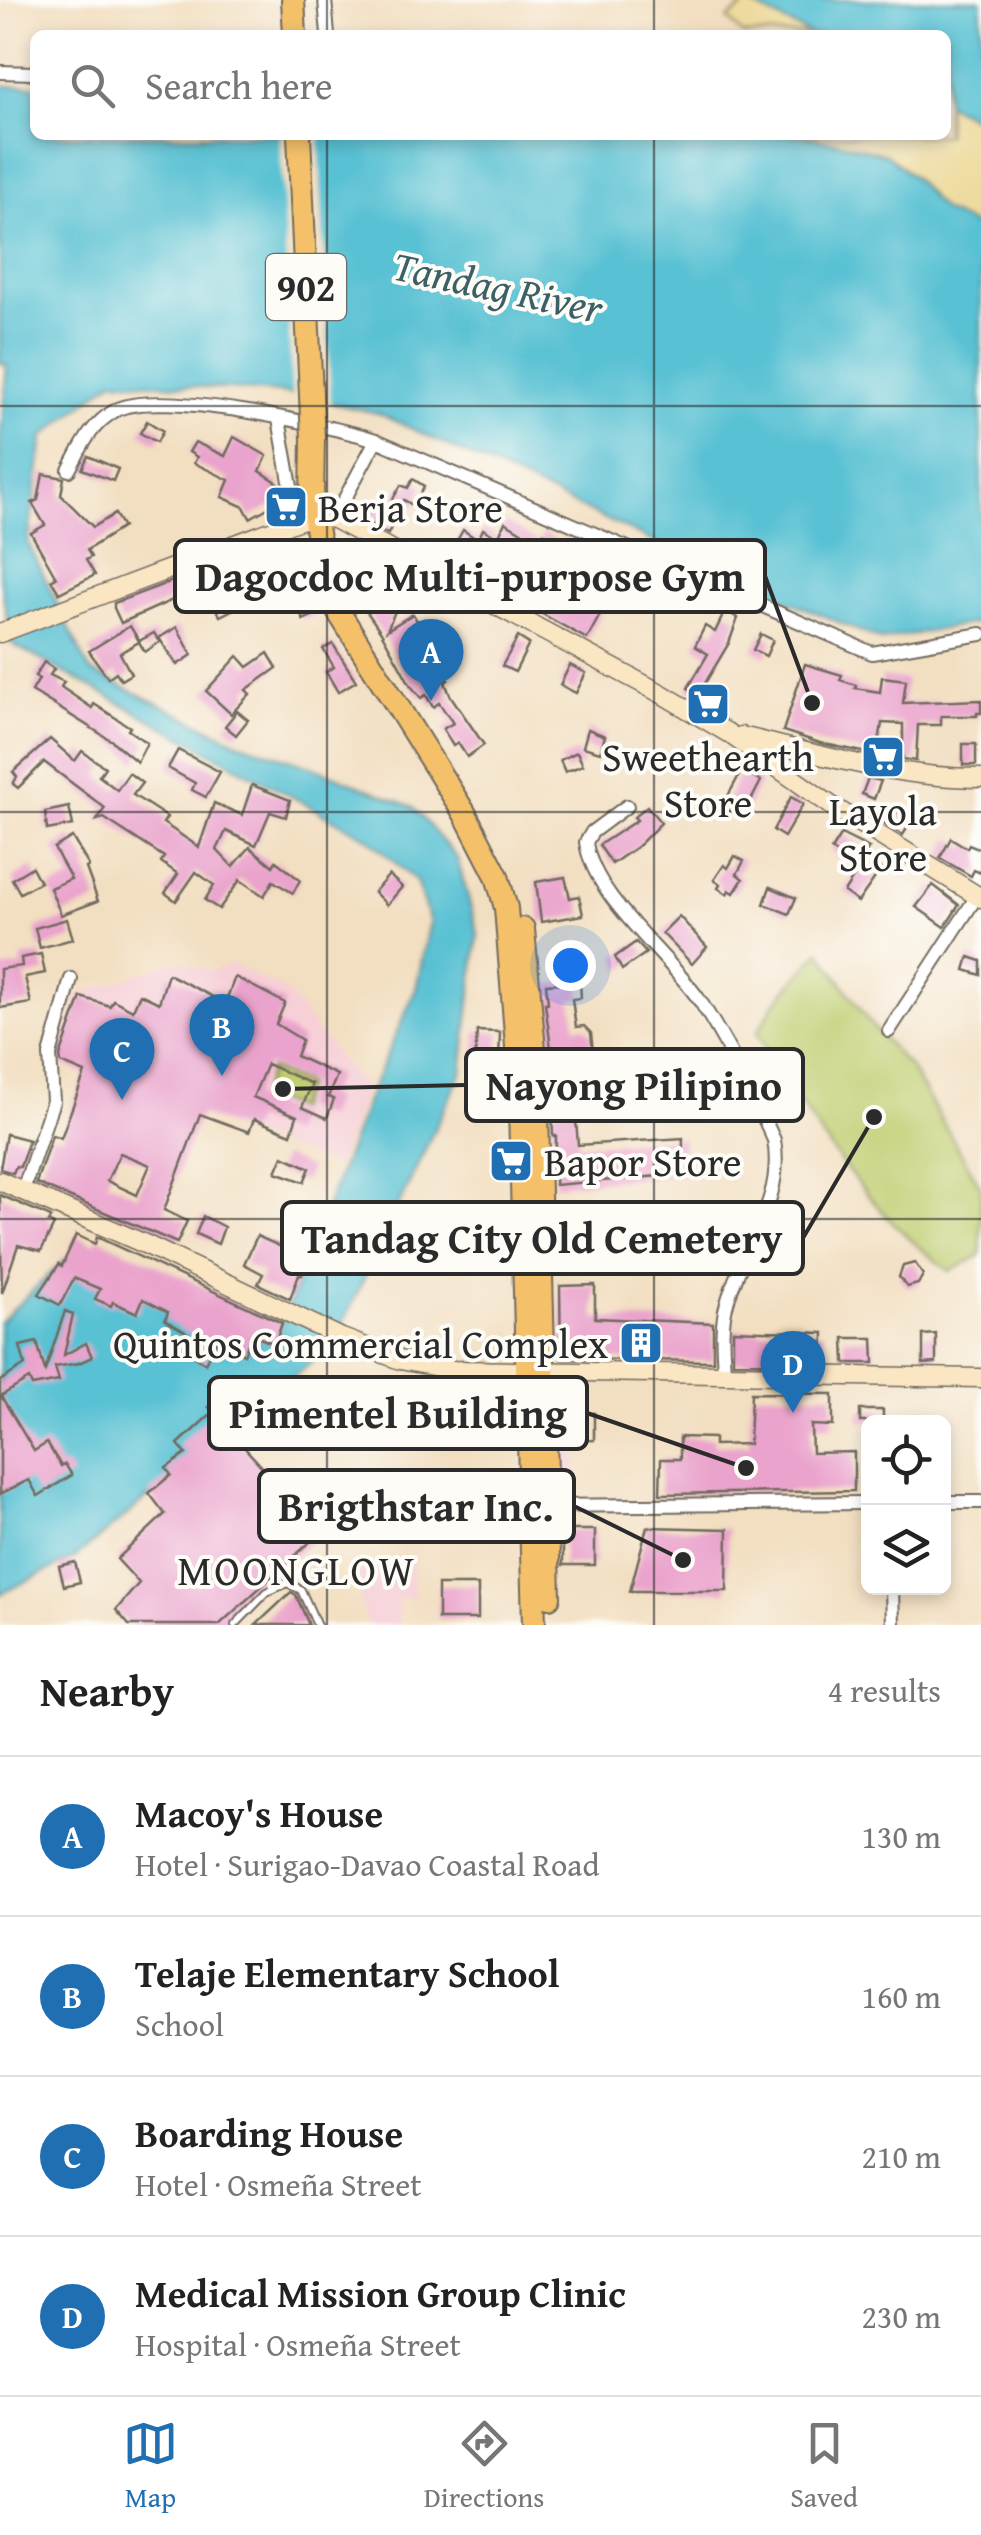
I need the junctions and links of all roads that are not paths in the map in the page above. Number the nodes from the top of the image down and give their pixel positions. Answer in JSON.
{"nodes":[{"id":1,"x":293,"y":0,"type":"edge"},
{"id":2,"x":325,"y":0,"type":"edge"},
{"id":3,"x":295,"y":30,"type":"edge"},
{"id":4,"x":328,"y":30,"type":"edge"},
{"id":5,"x":0,"y":72,"type":"edge"},
{"id":6,"x":30,"y":73,"type":"edge"},
{"id":7,"x":299,"y":140,"type":"edge"},
{"id":8,"x":280,"y":419,"type":"junction"},
{"id":9,"x":376,"y":440,"type":"junction"},
{"id":10,"x":69,"y":470,"type":"dead end"},
{"id":11,"x":315,"y":519,"type":"junction"},
{"id":12,"x":0,"y":633,"type":"edge"},
{"id":13,"x":981,"y":634,"type":"edge"},
{"id":14,"x":728,"y":732,"type":"junction"},
{"id":15,"x":981,"y":778,"type":"edge"},
{"id":16,"x":627,"y":806,"type":"dead end"},
{"id":17,"x":979,"y":897,"type":"edge"},
{"id":18,"x":71,"y":979,"type":"dead end"},
{"id":19,"x":889,"y":1031,"type":"dead end"},
{"id":20,"x":0,"y":1181,"type":"edge"},
{"id":21,"x":23,"y":1190,"type":"junction"},
{"id":22,"x":535,"y":1373,"type":"junction"},
{"id":23,"x":724,"y":1373,"type":"junction"},
{"id":24,"x":981,"y":1378,"type":"edge"},
{"id":25,"x":951,"y":1502,"type":"edge"},
{"id":26,"x":981,"y":1502,"type":"edge"},
{"id":27,"x":861,"y":1503,"type":"edge"},
{"id":28,"x":539,"y":1506,"type":"junction"},
{"id":29,"x":892,"y":1595,"type":"edge"},
{"id":30,"x":238,"y":1621,"type":"edge"},
{"id":31,"x":317,"y":1625,"type":"edge"},
{"id":32,"x":534,"y":1625,"type":"edge"},
{"id":33,"x":549,"y":1625,"type":"edge"},
{"id":34,"x":893,"y":1625,"type":"edge"}],
"edges":[{"from":1,"to":3,"type":"highway"},
{"from":2,"to":4,"type":"street"},
{"from":5,"to":6,"type":"street"},
{"from":7,"to":11,"type":"highway","number":"902","bridge":true},
{"from":8,"to":9,"type":"street"},
{"from":8,"to":10,"type":"street"},
{"from":8,"to":11,"type":"street"},
{"from":9,"to":11,"type":"street"},
{"from":9,"to":13,"type":"street"},
{"from":11,"to":12,"type":"main road"},
{"from":11,"to":14,"type":"main road"},
{"from":11,"to":22,"type":"highway","number":"902"},
{"from":14,"to":15,"type":"main road"},
{"from":14,"to":17,"type":"main road"},
{"from":16,"to":23,"type":"street"},
{"from":17,"to":19,"type":"street"},
{"from":18,"to":21,"type":"street"},
{"from":20,"to":21,"type":"main road"},
{"from":21,"to":22,"type":"main road"},
{"from":22,"to":23,"type":"main road"},
{"from":22,"to":28,"type":"highway","number":"902"},
{"from":23,"to":24,"type":"main road"},
{"from":25,"to":26,"type":"street"},
{"from":27,"to":28,"type":"street"},
{"from":28,"to":32,"type":"highway","number":"902"},
{"from":28,"to":33,"type":"highway","number":"902"},
{"from":29,"to":34,"type":"street"},
{"from":30,"to":31,"type":"lane"}]}
